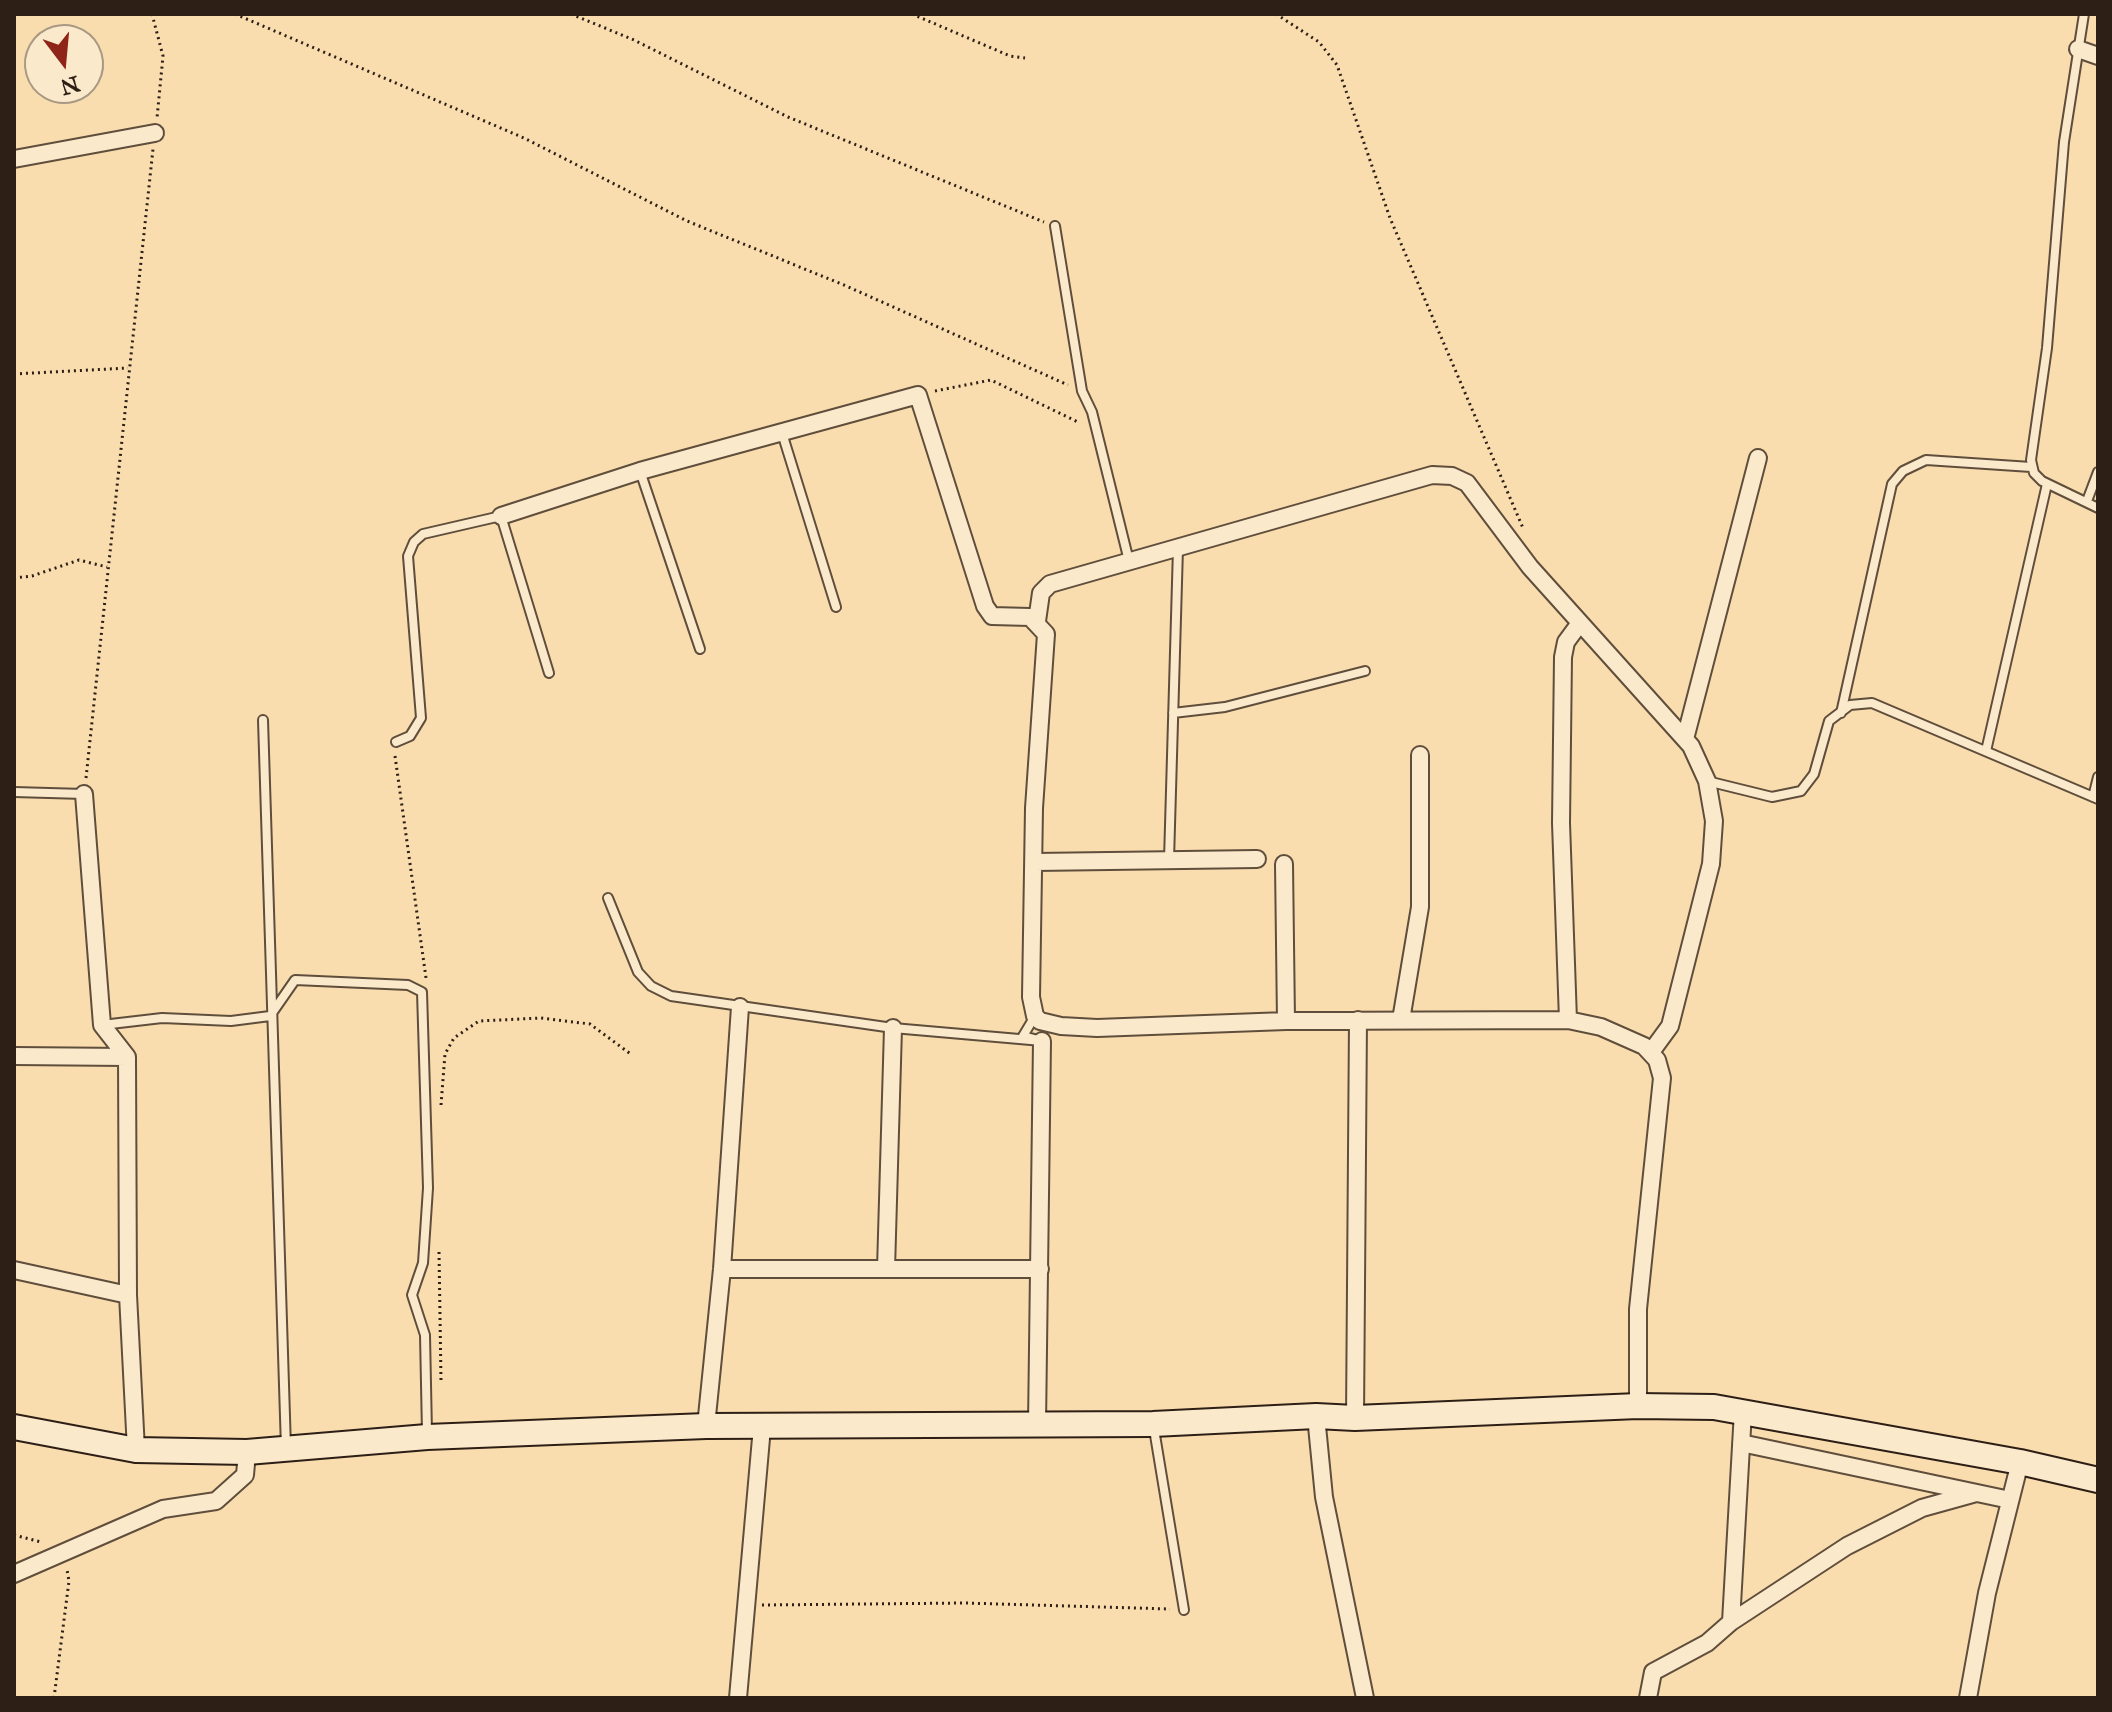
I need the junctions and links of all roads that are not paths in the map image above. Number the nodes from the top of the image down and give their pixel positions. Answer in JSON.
{"nodes":[{"id":1,"x":2084,"y":14,"type":"edge"},
{"id":2,"x":2078,"y":49,"type":"junction"},
{"id":3,"x":2098,"y":56,"type":"edge"},
{"id":4,"x":155,"y":133,"type":"road end"},
{"id":5,"x":14,"y":159,"type":"edge"},
{"id":6,"x":1055,"y":226,"type":"road end"},
{"id":7,"x":782,"y":433,"type":"junction"},
{"id":8,"x":1758,"y":458,"type":"dead end"},
{"id":9,"x":2031,"y":467,"type":"junction"},
{"id":10,"x":640,"y":471,"type":"junction"},
{"id":11,"x":2098,"y":472,"type":"edge"},
{"id":12,"x":2047,"y":484,"type":"junction"},
{"id":13,"x":2087,"y":501,"type":"junction"},
{"id":14,"x":2098,"y":508,"type":"edge"},
{"id":15,"x":501,"y":516,"type":"junction"},
{"id":16,"x":1178,"y":548,"type":"junction"},
{"id":17,"x":1129,"y":562,"type":"junction"},
{"id":18,"x":836,"y":607,"type":"dead end"},
{"id":19,"x":1037,"y":621,"type":"junction"},
{"id":20,"x":1580,"y":623,"type":"junction"},
{"id":21,"x":700,"y":649,"type":"dead end"},
{"id":22,"x":1365,"y":671,"type":"dead end"},
{"id":23,"x":549,"y":673,"type":"dead end"},
{"id":24,"x":1173,"y":713,"type":"junction"},
{"id":25,"x":1841,"y":713,"type":"junction"},
{"id":26,"x":263,"y":720,"type":"dead end"},
{"id":27,"x":1685,"y":739,"type":"junction"},
{"id":28,"x":396,"y":742,"type":"road end"},
{"id":29,"x":1986,"y":751,"type":"junction"},
{"id":30,"x":1420,"y":755,"type":"dead end"},
{"id":31,"x":2098,"y":777,"type":"edge"},
{"id":32,"x":1707,"y":781,"type":"junction"},
{"id":33,"x":14,"y":792,"type":"edge"},
{"id":34,"x":84,"y":794,"type":"joint"},
{"id":35,"x":2095,"y":798,"type":"edge"},
{"id":36,"x":1257,"y":859,"type":"dead end"},
{"id":37,"x":1169,"y":860,"type":"junction"},
{"id":38,"x":1035,"y":862,"type":"junction"},
{"id":39,"x":1284,"y":864,"type":"dead end"},
{"id":40,"x":608,"y":898,"type":"dead end"},
{"id":41,"x":740,"y":1007,"type":"junction"},
{"id":42,"x":272,"y":1013,"type":"junction"},
{"id":43,"x":1035,"y":1016,"type":"junction"},
{"id":44,"x":1358,"y":1020,"type":"junction"},
{"id":45,"x":1401,"y":1020,"type":"junction"},
{"id":46,"x":1568,"y":1020,"type":"junction"},
{"id":47,"x":1286,"y":1021,"type":"junction"},
{"id":48,"x":102,"y":1025,"type":"junction"},
{"id":49,"x":893,"y":1028,"type":"junction"},
{"id":50,"x":1042,"y":1041,"type":"junction"},
{"id":51,"x":1651,"y":1052,"type":"junction"},
{"id":52,"x":14,"y":1056,"type":"edge"},
{"id":53,"x":127,"y":1057,"type":"junction"},
{"id":54,"x":722,"y":1269,"type":"junction"},
{"id":55,"x":886,"y":1269,"type":"junction"},
{"id":56,"x":1040,"y":1269,"type":"junction"},
{"id":57,"x":14,"y":1270,"type":"edge"},
{"id":58,"x":128,"y":1295,"type":"junction"},
{"id":59,"x":1638,"y":1406,"type":"junction"},
{"id":60,"x":1743,"y":1411,"type":"junction"},
{"id":61,"x":1316,"y":1416,"type":"junction"},
{"id":62,"x":1355,"y":1418,"type":"junction"},
{"id":63,"x":1153,"y":1424,"type":"junction"},
{"id":64,"x":1037,"y":1425,"type":"junction"},
{"id":65,"x":706,"y":1426,"type":"junction"},
{"id":66,"x":14,"y":1427,"type":"edge"},
{"id":67,"x":762,"y":1427,"type":"junction"},
{"id":68,"x":427,"y":1437,"type":"junction"},
{"id":69,"x":1741,"y":1443,"type":"junction"},
{"id":70,"x":286,"y":1449,"type":"junction"},
{"id":71,"x":136,"y":1450,"type":"junction"},
{"id":72,"x":247,"y":1452,"type":"junction"},
{"id":73,"x":2020,"y":1462,"type":"junction"},
{"id":74,"x":2098,"y":1480,"type":"edge"},
{"id":75,"x":1976,"y":1493,"type":"junction"},
{"id":76,"x":2010,"y":1500,"type":"junction"},
{"id":77,"x":14,"y":1574,"type":"edge"},
{"id":78,"x":1184,"y":1610,"type":"road end"},
{"id":79,"x":1731,"y":1622,"type":"junction"},
{"id":80,"x":738,"y":1698,"type":"edge"},
{"id":81,"x":1365,"y":1698,"type":"edge"},
{"id":82,"x":1648,"y":1698,"type":"edge"},
{"id":83,"x":1968,"y":1698,"type":"edge"}],
"edges":[{"from":1,"to":2,"type":"lane"},
{"from":2,"to":3,"type":"street"},
{"from":2,"to":9,"type":"lane"},
{"from":4,"to":5,"type":"street"},
{"from":6,"to":17,"type":"lane"},
{"from":7,"to":10,"type":"street"},
{"from":7,"to":18,"type":"lane"},
{"from":7,"to":19,"type":"street"},
{"from":8,"to":27,"type":"street"},
{"from":9,"to":12,"type":"lane"},
{"from":9,"to":25,"type":"lane"},
{"from":10,"to":15,"type":"street"},
{"from":10,"to":21,"type":"lane"},
{"from":11,"to":13,"type":"lane"},
{"from":12,"to":13,"type":"lane"},
{"from":12,"to":29,"type":"lane"},
{"from":13,"to":14,"type":"lane"},
{"from":15,"to":23,"type":"lane"},
{"from":15,"to":28,"type":"lane"},
{"from":16,"to":17,"type":"street"},
{"from":16,"to":20,"type":"street"},
{"from":16,"to":24,"type":"lane"},
{"from":17,"to":19,"type":"street"},
{"from":19,"to":38,"type":"street"},
{"from":20,"to":27,"type":"street"},
{"from":20,"to":46,"type":"street"},
{"from":22,"to":24,"type":"lane"},
{"from":24,"to":37,"type":"lane"},
{"from":25,"to":29,"type":"lane"},
{"from":25,"to":32,"type":"lane"},
{"from":26,"to":42,"type":"lane"},
{"from":27,"to":32,"type":"street"},
{"from":29,"to":35,"type":"lane"},
{"from":30,"to":45,"type":"street"},
{"from":31,"to":35,"type":"lane"},
{"from":32,"to":51,"type":"street"},
{"from":33,"to":34,"type":"lane"},
{"from":34,"to":48,"type":"street"},
{"from":36,"to":37,"type":"street"},
{"from":37,"to":38,"type":"street"},
{"from":38,"to":43,"type":"street"},
{"from":39,"to":47,"type":"street"},
{"from":40,"to":41,"type":"lane"},
{"from":41,"to":49,"type":"lane"},
{"from":41,"to":54,"type":"street"},
{"from":42,"to":48,"type":"lane"},
{"from":42,"to":68,"type":"lane"},
{"from":42,"to":70,"type":"lane"},
{"from":43,"to":47,"type":"street"},
{"from":43,"to":50,"type":"lane"},
{"from":44,"to":45,"type":"street"},
{"from":44,"to":47,"type":"street"},
{"from":44,"to":62,"type":"street"},
{"from":45,"to":46,"type":"street"},
{"from":46,"to":51,"type":"street"},
{"from":48,"to":53,"type":"street"},
{"from":49,"to":50,"type":"lane"},
{"from":49,"to":55,"type":"street"},
{"from":50,"to":56,"type":"street"},
{"from":51,"to":59,"type":"street"},
{"from":52,"to":53,"type":"street"},
{"from":53,"to":58,"type":"street"},
{"from":54,"to":55,"type":"street"},
{"from":54,"to":65,"type":"street"},
{"from":55,"to":56,"type":"street"},
{"from":56,"to":64,"type":"street"},
{"from":57,"to":58,"type":"street"},
{"from":58,"to":71,"type":"street"},
{"from":59,"to":60,"type":"street"},
{"from":59,"to":62,"type":"street"},
{"from":60,"to":69,"type":"street"},
{"from":60,"to":73,"type":"street"},
{"from":61,"to":62,"type":"street"},
{"from":61,"to":63,"type":"street"},
{"from":61,"to":81,"type":"street"},
{"from":63,"to":64,"type":"street"},
{"from":63,"to":78,"type":"lane"},
{"from":64,"to":67,"type":"street"},
{"from":65,"to":67,"type":"street"},
{"from":65,"to":68,"type":"street"},
{"from":66,"to":71,"type":"street"},
{"from":67,"to":80,"type":"street"},
{"from":68,"to":70,"type":"street"},
{"from":69,"to":75,"type":"street"},
{"from":69,"to":79,"type":"street"},
{"from":70,"to":72,"type":"street"},
{"from":71,"to":72,"type":"street"},
{"from":72,"to":77,"type":"street"},
{"from":73,"to":74,"type":"street"},
{"from":73,"to":76,"type":"street"},
{"from":75,"to":76,"type":"street"},
{"from":75,"to":79,"type":"street"},
{"from":76,"to":83,"type":"street"},
{"from":79,"to":82,"type":"street"}]}
